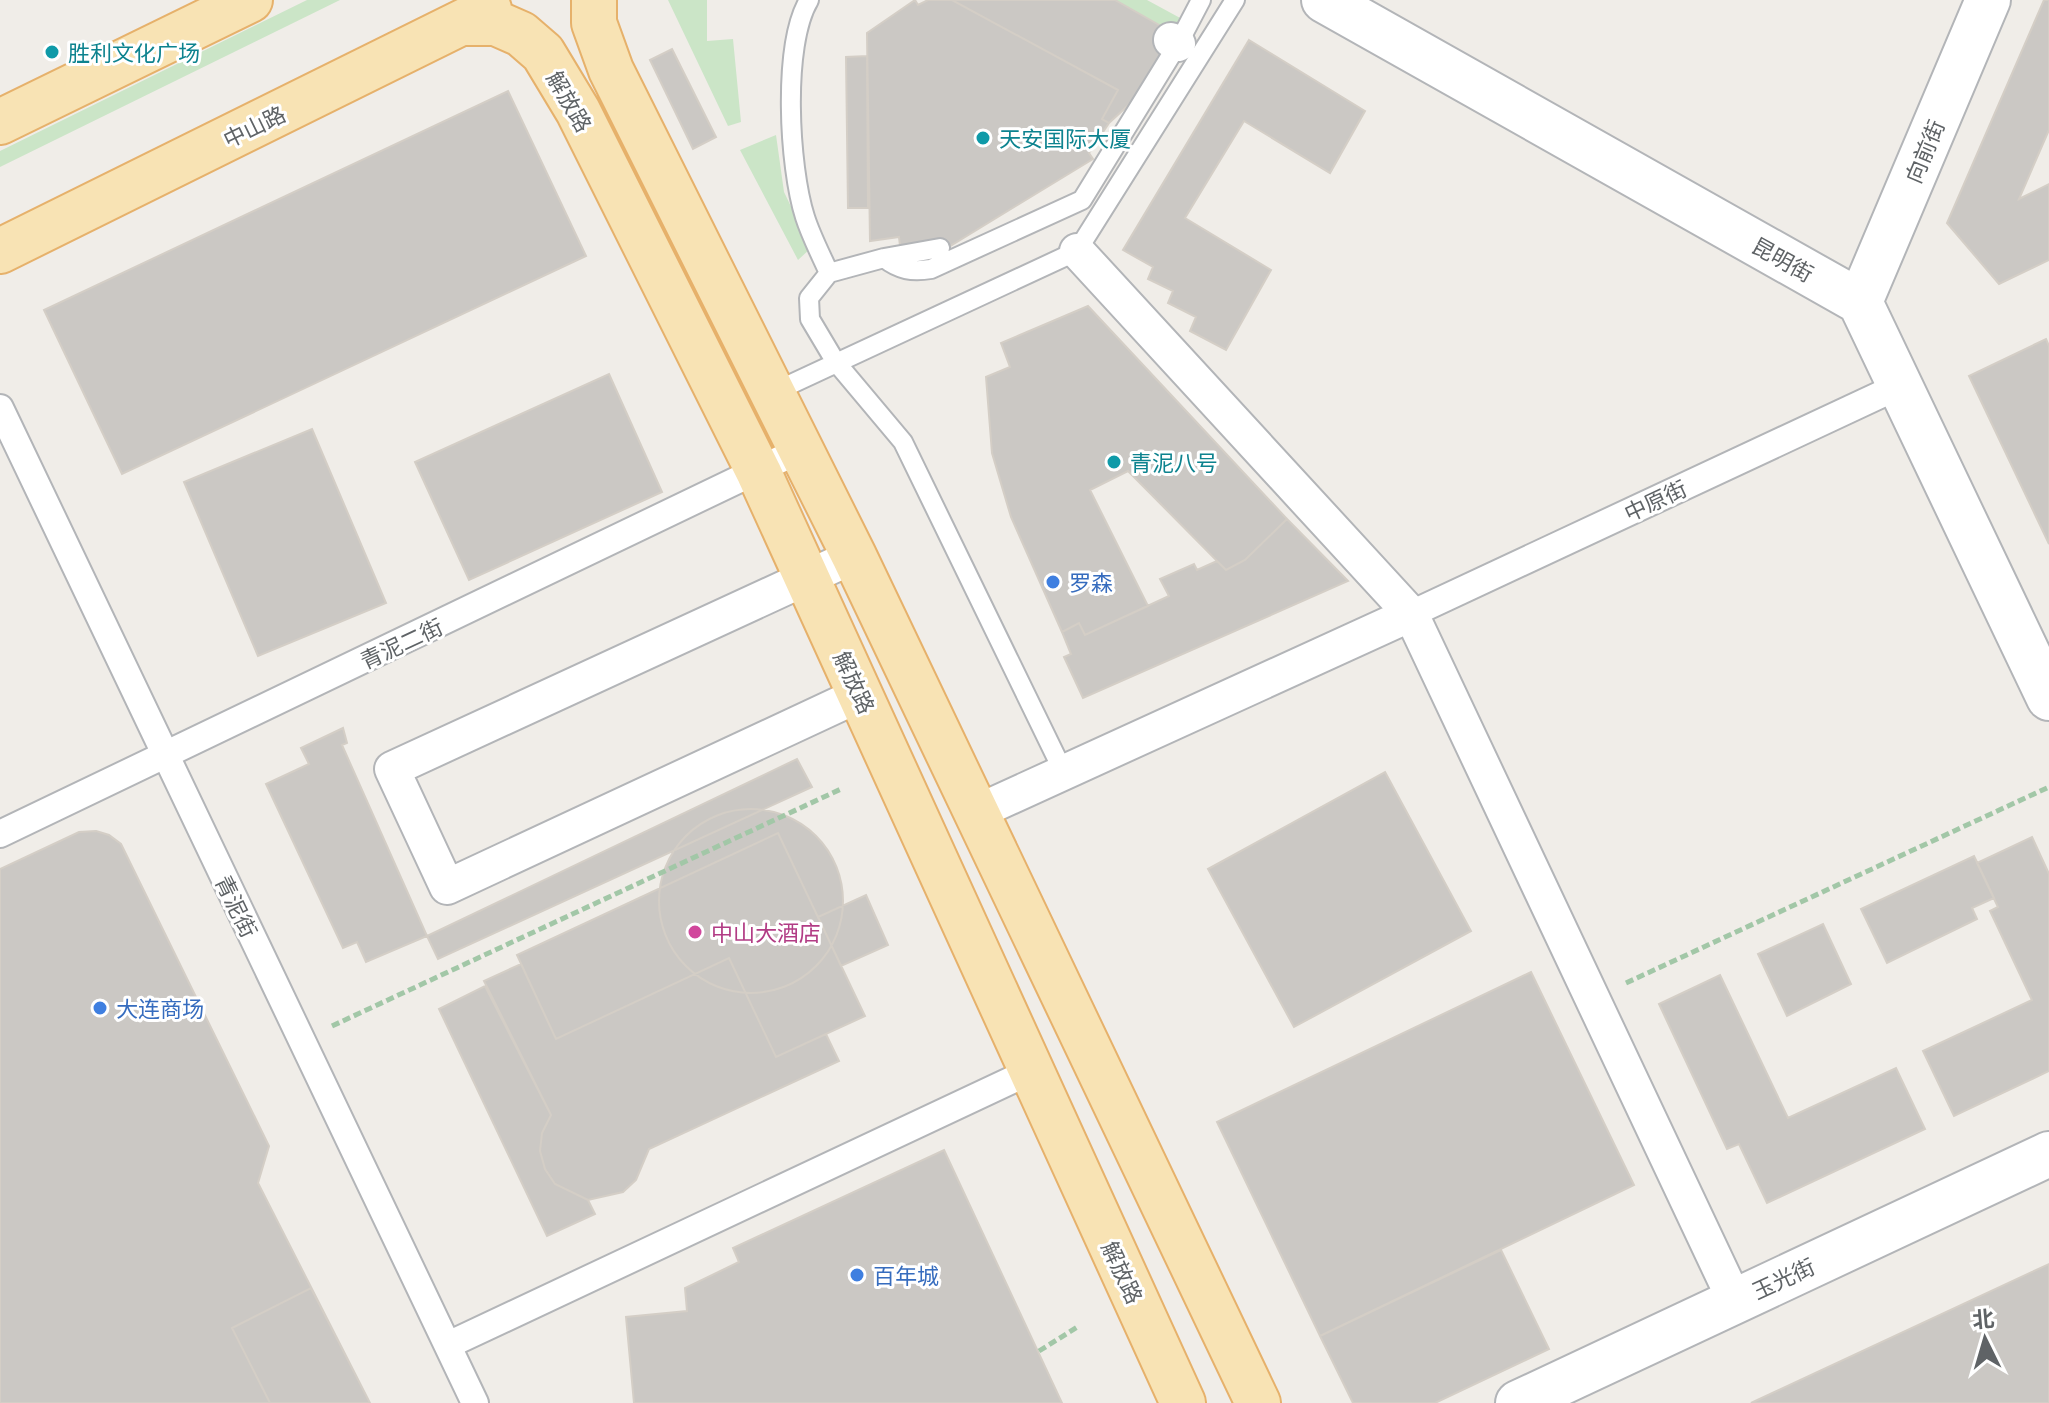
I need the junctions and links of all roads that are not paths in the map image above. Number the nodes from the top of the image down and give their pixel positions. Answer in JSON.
{"nodes":[{"id":1,"x":250,"y":0,"type":"edge"},
{"id":2,"x":507,"y":0,"type":"edge"},
{"id":3,"x":594,"y":0,"type":"edge"},
{"id":4,"x":809,"y":0,"type":"edge"},
{"id":5,"x":1201,"y":0,"type":"edge"},
{"id":6,"x":1235,"y":0,"type":"edge"},
{"id":7,"x":1324,"y":0,"type":"edge"},
{"id":8,"x":1988,"y":0,"type":"edge"},
{"id":9,"x":463,"y":23,"type":"junction"},
{"id":10,"x":0,"y":122,"type":"edge"},
{"id":11,"x":940,"y":248,"type":"dead end"},
{"id":12,"x":0,"y":251,"type":"edge"},
{"id":13,"x":1077,"y":251,"type":"junction"},
{"id":14,"x":884,"y":258,"type":"junction"},
{"id":15,"x":829,"y":273,"type":"junction"},
{"id":16,"x":1860,"y":302,"type":"junction"},
{"id":17,"x":835,"y":361,"type":"junction"},
{"id":18,"x":1899,"y":386,"type":"junction"},
{"id":19,"x":774,"y":392,"type":"junction"},
{"id":20,"x":0,"y":408,"type":"edge"},
{"id":21,"x":802,"y":449,"type":"junction"},
{"id":22,"x":759,"y":473,"type":"junction"},
{"id":23,"x":854,"y":556,"type":"junction"},
{"id":24,"x":807,"y":578,"type":"junction"},
{"id":25,"x":1411,"y":614,"type":"junction"},
{"id":26,"x":861,"y":694,"type":"junction"},
{"id":27,"x":2049,"y":698,"type":"edge"},
{"id":28,"x":165,"y":755,"type":"junction"},
{"id":29,"x":1063,"y":771,"type":"junction"},
{"id":30,"x":975,"y":813,"type":"junction"},
{"id":31,"x":0,"y":834,"type":"edge"},
{"id":32,"x":1031,"y":1071,"type":"junction"},
{"id":33,"x":2049,"y":1154,"type":"edge"},
{"id":34,"x":1735,"y":1301,"type":"junction"},
{"id":35,"x":448,"y":1345,"type":"junction"},
{"id":36,"x":475,"y":1403,"type":"edge"},
{"id":37,"x":1183,"y":1403,"type":"edge"},
{"id":38,"x":1258,"y":1403,"type":"edge"},
{"id":39,"x":1518,"y":1403,"type":"edge"}],
"edges":[{"from":1,"to":10,"type":"main road"},
{"from":2,"to":9,"type":"main road","name":"中山路"},
{"from":3,"to":19,"type":"main road"},
{"from":4,"to":15,"type":"lane"},
{"from":5,"to":14,"type":"lane"},
{"from":6,"to":13,"type":"lane"},
{"from":7,"to":16,"type":"street","name":"昆明街"},
{"from":8,"to":16,"type":"street","name":"向前街"},
{"from":9,"to":12,"type":"main road","name":"中山路"},
{"from":9,"to":22,"type":"main road","name":"解放路"},
{"from":11,"to":14,"type":"lane"},
{"from":13,"to":17,"type":"lane"},
{"from":13,"to":25,"type":"street"},
{"from":14,"to":15,"type":"lane"},
{"from":15,"to":17,"type":"lane"},
{"from":16,"to":18,"type":"street"},
{"from":17,"to":19,"type":"lane"},
{"from":17,"to":29,"type":"lane"},
{"from":18,"to":25,"type":"street","name":"中原街"},
{"from":18,"to":27,"type":"street"},
{"from":19,"to":21,"type":"main road"},
{"from":20,"to":28,"type":"street","name":"青泥街"},
{"from":21,"to":22,"type":"street","name":"青泥二街"},
{"from":21,"to":23,"type":"main road"},
{"from":22,"to":24,"type":"main road","name":"解放路"},
{"from":22,"to":28,"type":"street","name":"青泥二街"},
{"from":23,"to":24,"type":"street"},
{"from":23,"to":30,"type":"main road"},
{"from":24,"to":26,"type":"main road","name":"解放路"},
{"from":24,"to":26,"type":"street"},
{"from":25,"to":29,"type":"street"},
{"from":25,"to":34,"type":"street"},
{"from":26,"to":32,"type":"main road","name":"解放路"},
{"from":28,"to":31,"type":"street","name":"青泥二街"},
{"from":28,"to":35,"type":"street","name":"青泥街"},
{"from":29,"to":30,"type":"street"},
{"from":30,"to":38,"type":"main road"},
{"from":32,"to":35,"type":"street"},
{"from":32,"to":37,"type":"main road","name":"解放路"},
{"from":33,"to":34,"type":"street","name":"玉光街"},
{"from":34,"to":39,"type":"street","name":"玉光街"},
{"from":35,"to":36,"type":"street","name":"青泥街"}]}
